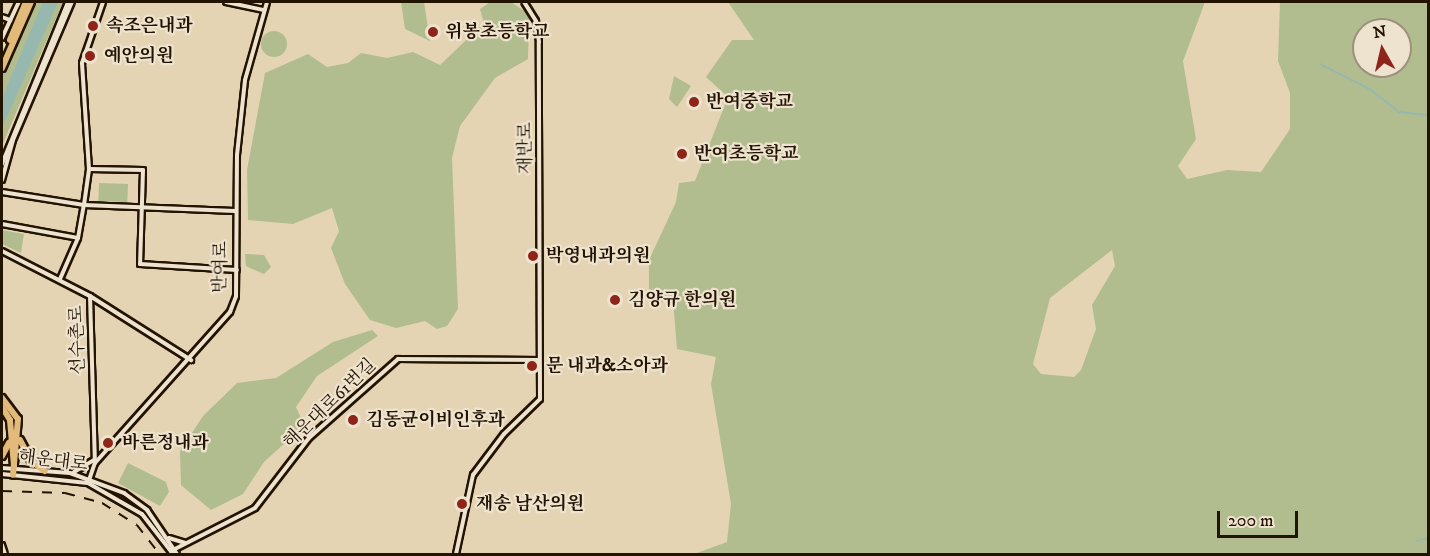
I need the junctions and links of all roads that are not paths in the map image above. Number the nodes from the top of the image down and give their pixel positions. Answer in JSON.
{"nodes":[{"id":1,"x":19,"y":2,"type":"edge"},
{"id":2,"x":26,"y":2,"type":"edge"},
{"id":3,"x":31,"y":2,"type":"edge"},
{"id":4,"x":70,"y":2,"type":"edge"},
{"id":5,"x":103,"y":2,"type":"edge"},
{"id":6,"x":226,"y":2,"type":"edge"},
{"id":7,"x":267,"y":2,"type":"edge"},
{"id":8,"x":524,"y":2,"type":"edge"},
{"id":9,"x":264,"y":10,"type":"junction"},
{"id":10,"x":2,"y":17,"type":"edge"},
{"id":11,"x":10,"y":20,"type":"junction"},
{"id":12,"x":2,"y":38,"type":"edge"},
{"id":13,"x":2,"y":58,"type":"edge"},
{"id":14,"x":2,"y":68,"type":"edge"},
{"id":15,"x":2,"y":164,"type":"edge"},
{"id":16,"x":89,"y":169,"type":"junction"},
{"id":17,"x":2,"y":180,"type":"edge"},
{"id":18,"x":2,"y":192,"type":"edge"},
{"id":19,"x":84,"y":205,"type":"junction"},
{"id":20,"x":141,"y":208,"type":"junction"},
{"id":21,"x":235,"y":211,"type":"junction"},
{"id":22,"x":2,"y":224,"type":"edge"},
{"id":23,"x":78,"y":238,"type":"junction"},
{"id":24,"x":2,"y":251,"type":"edge"},
{"id":25,"x":237,"y":270,"type":"junction"},
{"id":26,"x":60,"y":279,"type":"junction"},
{"id":27,"x":90,"y":296,"type":"junction"},
{"id":28,"x":191,"y":360,"type":"junction"},
{"id":29,"x":539,"y":360,"type":"junction"},
{"id":30,"x":2,"y":398,"type":"edge"},
{"id":31,"x":2,"y":407,"type":"edge"},
{"id":32,"x":14,"y":436,"type":"junction"},
{"id":33,"x":94,"y":445,"type":"junction"},
{"id":34,"x":10,"y":446,"type":"junction"},
{"id":35,"x":18,"y":446,"type":"junction"},
{"id":36,"x":106,"y":451,"type":"junction"},
{"id":37,"x":2,"y":456,"type":"edge"},
{"id":38,"x":95,"y":461,"type":"junction"},
{"id":39,"x":2,"y":468,"type":"edge"},
{"id":40,"x":13,"y":470,"type":"junction"},
{"id":41,"x":45,"y":471,"type":"junction"},
{"id":42,"x":70,"y":473,"type":"junction"},
{"id":43,"x":2,"y":474,"type":"edge"},
{"id":44,"x":89,"y":477,"type":"junction"},
{"id":45,"x":88,"y":483,"type":"junction"},
{"id":46,"x":169,"y":538,"type":"junction"},
{"id":47,"x":185,"y":543,"type":"junction"},
{"id":48,"x":2,"y":545,"type":"edge"},
{"id":49,"x":173,"y":551,"type":"edge"},
{"id":50,"x":5,"y":555,"type":"edge"},
{"id":51,"x":177,"y":555,"type":"edge"},
{"id":52,"x":456,"y":555,"type":"edge"}],
"edges":[{"from":1,"to":11,"type":"main road"},
{"from":2,"to":13,"type":"highway"},
{"from":3,"to":14,"type":"highway"},
{"from":4,"to":15,"type":"main road"},
{"from":4,"to":17,"type":"main road"},
{"from":5,"to":16,"type":"main road"},
{"from":6,"to":9,"type":"main road"},
{"from":7,"to":9,"type":"main road","name":"반여로"},
{"from":8,"to":29,"type":"main road","name":"재반로"},
{"from":9,"to":21,"type":"main road","name":"반여로"},
{"from":10,"to":11,"type":"main road"},
{"from":11,"to":12,"type":"main road"},
{"from":16,"to":19,"type":"main road"},
{"from":16,"to":20,"type":"main road"},
{"from":18,"to":19,"type":"main road"},
{"from":19,"to":20,"type":"main road"},
{"from":19,"to":23,"type":"main road"},
{"from":20,"to":21,"type":"main road"},
{"from":20,"to":25,"type":"main road"},
{"from":21,"to":25,"type":"main road","name":"반여로"},
{"from":22,"to":23,"type":"main road"},
{"from":23,"to":26,"type":"main road"},
{"from":24,"to":26,"type":"main road","name":"선수촌로"},
{"from":25,"to":28,"type":"main road","name":"반여로"},
{"from":26,"to":27,"type":"main road","name":"선수촌로"},
{"from":27,"to":28,"type":"main road"},
{"from":27,"to":33,"type":"main road","name":"선수촌로"},
{"from":28,"to":36,"type":"main road","name":"반여로"},
{"from":29,"to":47,"type":"main road","name":"해운대로61번길"},
{"from":29,"to":52,"type":"main road"},
{"from":30,"to":32,"type":"highway"},
{"from":31,"to":32,"type":"highway"},
{"from":32,"to":34,"type":"highway"},
{"from":32,"to":35,"type":"highway"},
{"from":32,"to":37,"type":"highway"},
{"from":32,"to":41,"type":"highway"},
{"from":33,"to":36,"type":"main road"},
{"from":33,"to":38,"type":"main road","name":"선수촌로"},
{"from":34,"to":35,"type":"highway"},
{"from":34,"to":40,"type":"highway"},
{"from":35,"to":40,"type":"highway"},
{"from":36,"to":38,"type":"main road","name":"반여로"},
{"from":38,"to":42,"type":"main road"},
{"from":38,"to":44,"type":"main road","name":"반여로"},
{"from":39,"to":40,"type":"main road","name":"해운대로"},
{"from":40,"to":41,"type":"main road","name":"해운대로"},
{"from":40,"to":43,"type":"main road","name":"해운대로"},
{"from":40,"to":45,"type":"main road","name":"해운대로"},
{"from":41,"to":42,"type":"main road","name":"해운대로"},
{"from":42,"to":44,"type":"main road","name":"해운대로"},
{"from":44,"to":45,"type":"main road","name":"반여로"},
{"from":44,"to":46,"type":"main road","name":"해운대로"},
{"from":45,"to":49,"type":"main road","name":"해운대로"},
{"from":46,"to":47,"type":"main road"},
{"from":46,"to":49,"type":"main road","name":"해운대로"},
{"from":47,"to":49,"type":"main road","name":"해운대로61번길"},
{"from":48,"to":50,"type":"main road"},
{"from":49,"to":51,"type":"main road","name":"해운대로"}]}
